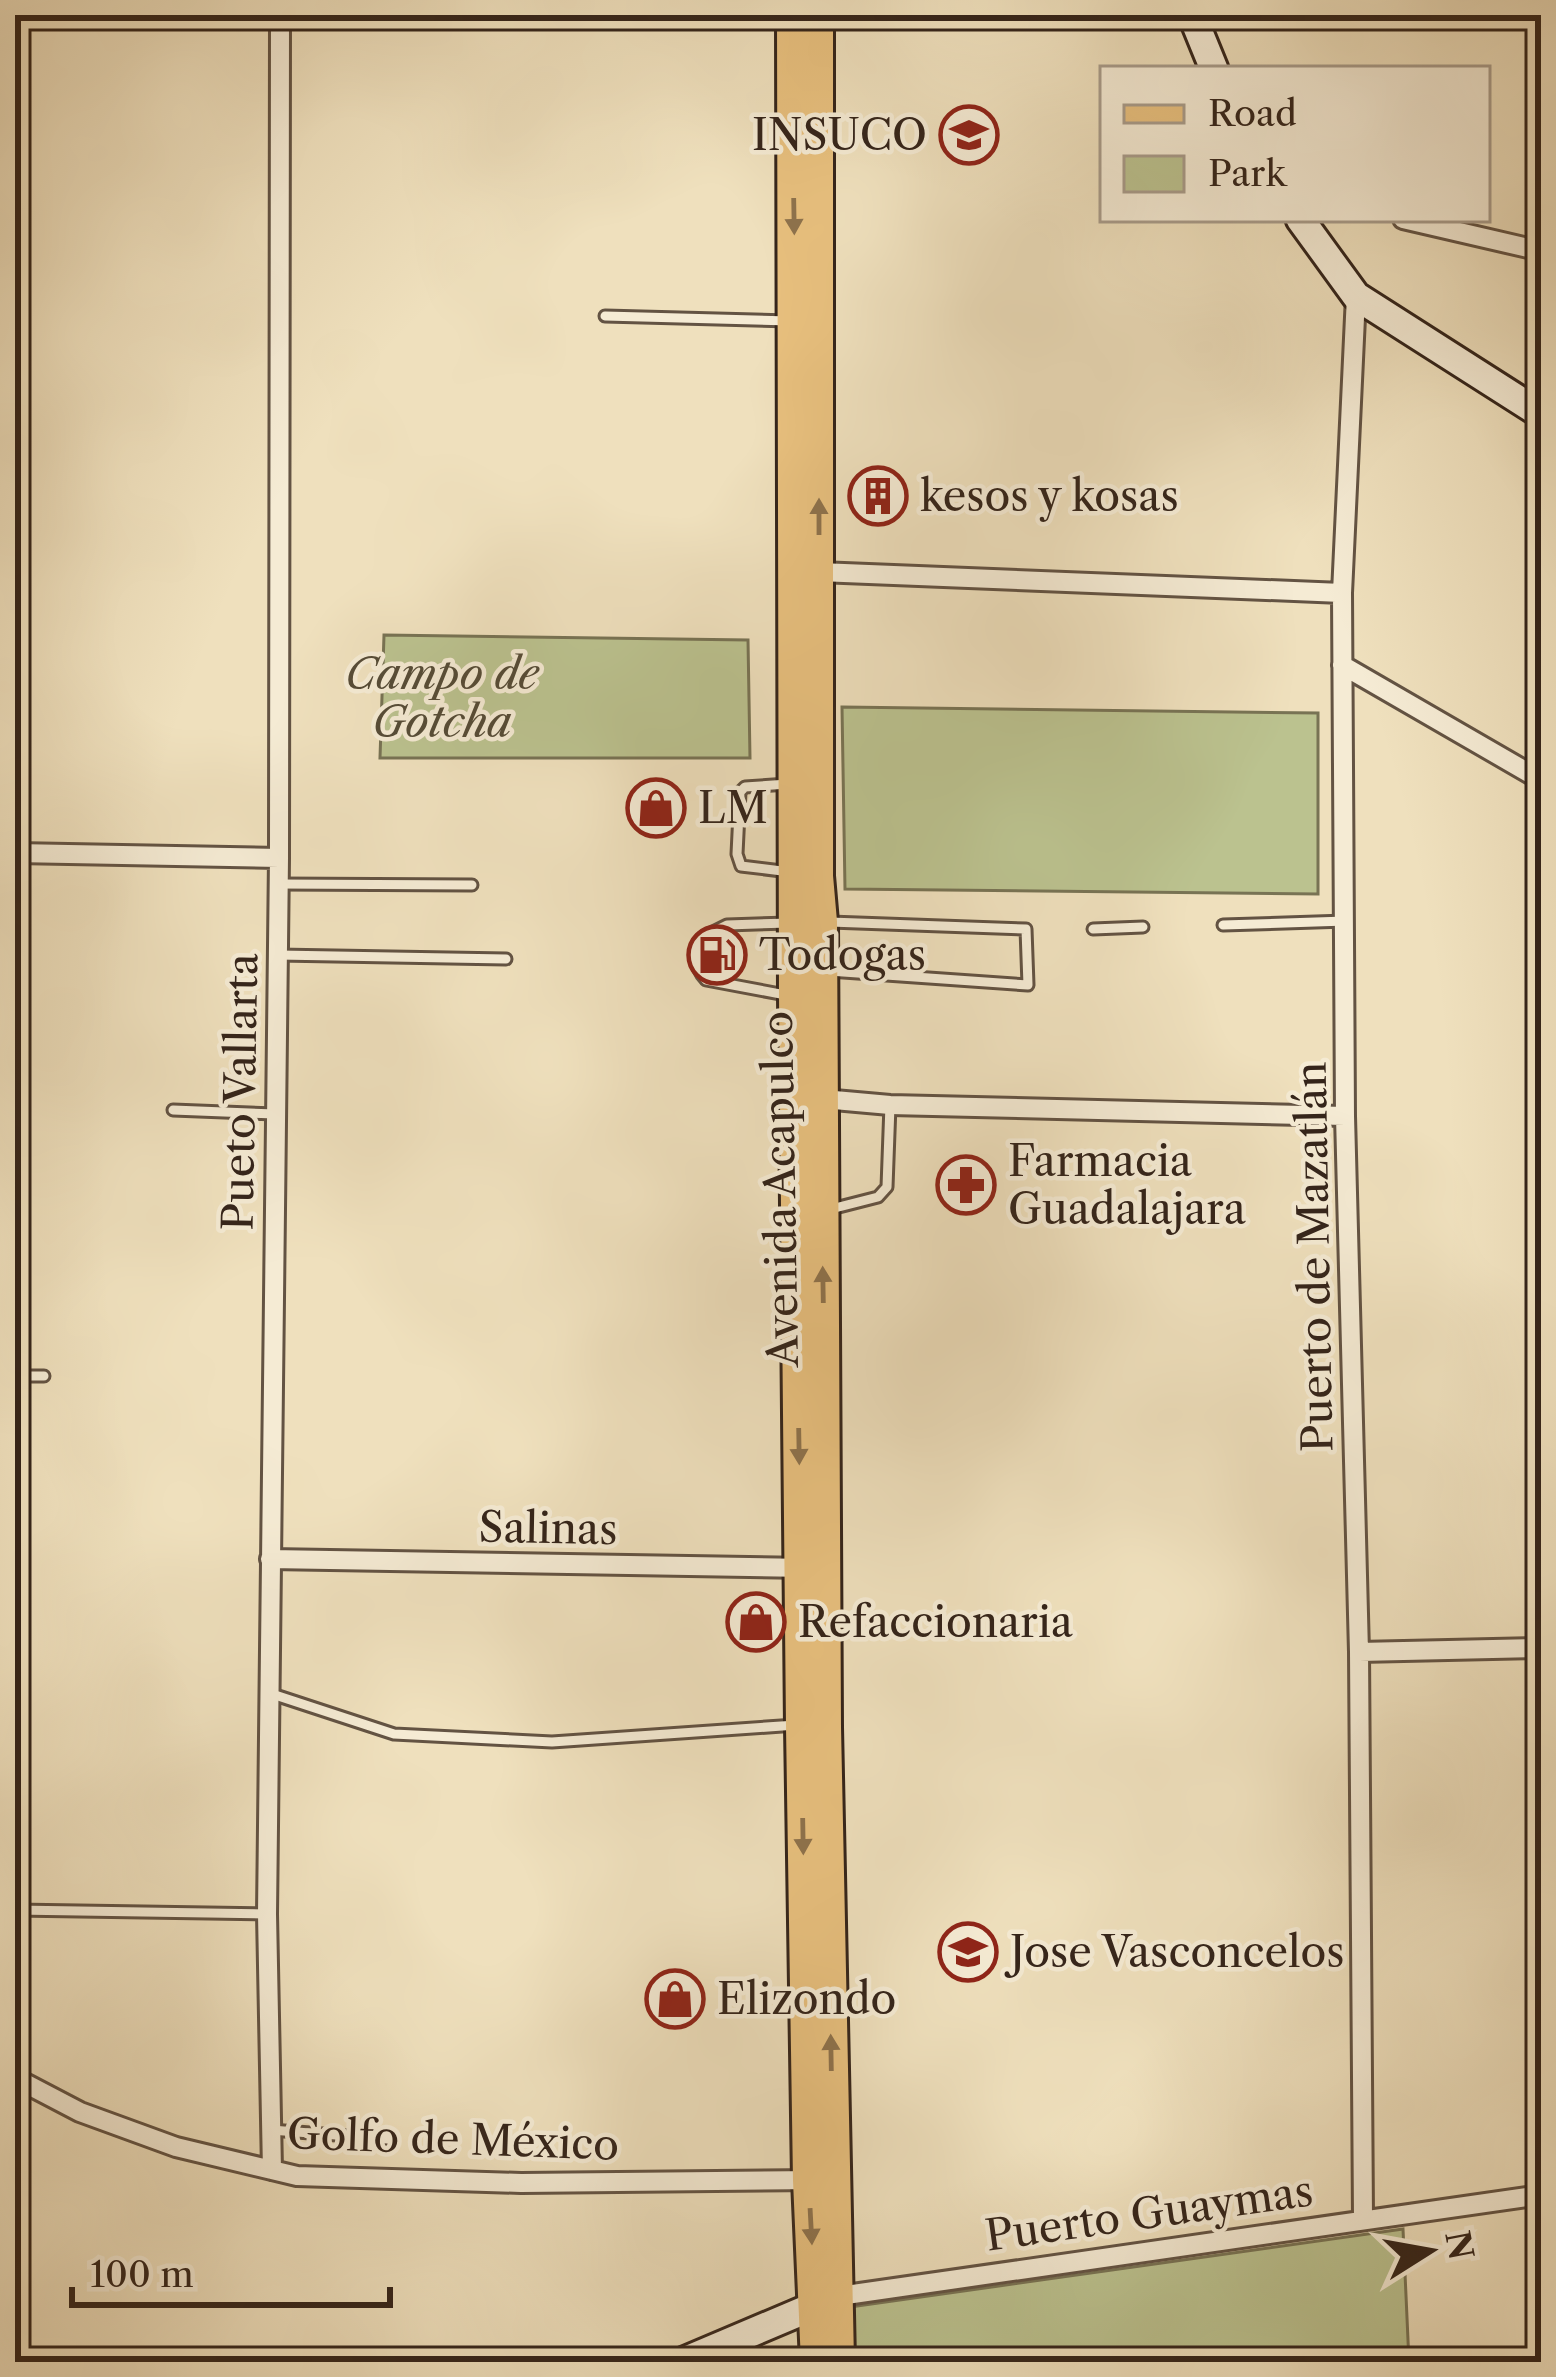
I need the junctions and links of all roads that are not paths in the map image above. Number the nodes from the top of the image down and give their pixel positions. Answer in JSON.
{"nodes":[{"id":1,"x":280,"y":15,"type":"edge"},
{"id":2,"x":792,"y":15,"type":"edge"},
{"id":3,"x":818,"y":15,"type":"edge"},
{"id":4,"x":1187,"y":16,"type":"edge"},
{"id":5,"x":1212,"y":66,"type":"edge"},
{"id":6,"x":1302,"y":222,"type":"edge"},
{"id":7,"x":1416,"y":222,"type":"edge"},
{"id":8,"x":1541,"y":251,"type":"edge"},
{"id":9,"x":1356,"y":296,"type":"junction"},
{"id":10,"x":605,"y":316,"type":"dead end"},
{"id":11,"x":807,"y":322,"type":"junction"},
{"id":12,"x":1541,"y":414,"type":"edge"},
{"id":13,"x":819,"y":572,"type":"junction"},
{"id":14,"x":1342,"y":593,"type":"junction"},
{"id":15,"x":1342,"y":664,"type":"junction"},
{"id":16,"x":1541,"y":780,"type":"edge"},
{"id":17,"x":806,"y":782,"type":"junction"},
{"id":18,"x":15,"y":853,"type":"edge"},
{"id":19,"x":279,"y":858,"type":"junction"},
{"id":20,"x":807,"y":874,"type":"junction"},
{"id":21,"x":278,"y":884,"type":"junction"},
{"id":22,"x":472,"y":885,"type":"dead end"},
{"id":23,"x":1346,"y":921,"type":"junction"},
{"id":24,"x":808,"y":922,"type":"junction"},
{"id":25,"x":1222,"y":925,"type":"dead end"},
{"id":26,"x":1143,"y":927,"type":"dead end"},
{"id":27,"x":1093,"y":929,"type":"dead end"},
{"id":28,"x":278,"y":955,"type":"junction"},
{"id":29,"x":506,"y":959,"type":"dead end"},
{"id":30,"x":820,"y":970,"type":"junction"},
{"id":31,"x":807,"y":999,"type":"junction"},
{"id":32,"x":823,"y":1099,"type":"junction"},
{"id":33,"x":890,"y":1105,"type":"junction"},
{"id":34,"x":173,"y":1110,"type":"dead end"},
{"id":35,"x":275,"y":1114,"type":"junction"},
{"id":36,"x":1345,"y":1116,"type":"junction"},
{"id":37,"x":822,"y":1211,"type":"junction"},
{"id":38,"x":15,"y":1376,"type":"edge"},
{"id":39,"x":44,"y":1376,"type":"dead end"},
{"id":40,"x":270,"y":1559,"type":"junction"},
{"id":41,"x":813,"y":1568,"type":"junction"},
{"id":42,"x":1541,"y":1648,"type":"edge"},
{"id":43,"x":1359,"y":1652,"type":"junction"},
{"id":44,"x":269,"y":1693,"type":"junction"},
{"id":45,"x":813,"y":1726,"type":"junction"},
{"id":46,"x":15,"y":1910,"type":"edge"},
{"id":47,"x":267,"y":1914,"type":"junction"},
{"id":48,"x":15,"y":2078,"type":"edge"},
{"id":49,"x":271,"y":2130,"type":"junction"},
{"id":50,"x":388,"y":2139,"type":"dead end"},
{"id":51,"x":272,"y":2170,"type":"junction"},
{"id":52,"x":821,"y":2180,"type":"junction"},
{"id":53,"x":1541,"y":2195,"type":"edge"},
{"id":54,"x":1363,"y":2218,"type":"junction"},
{"id":55,"x":826,"y":2301,"type":"junction"},
{"id":56,"x":682,"y":2362,"type":"edge"},
{"id":57,"x":816,"y":2362,"type":"edge"},
{"id":58,"x":839,"y":2362,"type":"edge"}],
"edges":[{"from":1,"to":19,"type":"street","name":"Pueto Vallarta"},
{"from":2,"to":11,"type":"main road","name":"Avenida Acapulco","one_way":true},
{"from":3,"to":11,"type":"main road","name":"Avenida Acapulco"},
{"from":4,"to":5,"type":"street"},
{"from":6,"to":9,"type":"street"},
{"from":7,"to":8,"type":"street"},
{"from":9,"to":12,"type":"street"},
{"from":9,"to":14,"type":"street","name":"Puerto de Mazatlán"},
{"from":10,"to":11,"type":"lane"},
{"from":13,"to":11,"type":"main road","name":"Avenida Acapulco","one_way":true},
{"from":11,"to":17,"type":"main road","name":"Avenida Acapulco"},
{"from":13,"to":14,"type":"street"},
{"from":13,"to":17,"type":"main road","name":"Avenida Acapulco"},
{"from":14,"to":15,"type":"street","name":"Puerto de Mazatlán"},
{"from":15,"to":16,"type":"street"},
{"from":15,"to":23,"type":"street","name":"Puerto de Mazatlán"},
{"from":17,"to":20,"type":"main road","name":"Avenida Acapulco"},
{"from":17,"to":20,"type":"lane"},
{"from":18,"to":19,"type":"street"},
{"from":19,"to":21,"type":"street","name":"Pueto Vallarta"},
{"from":20,"to":24,"type":"main road","name":"Avenida Acapulco"},
{"from":21,"to":22,"type":"lane"},
{"from":21,"to":28,"type":"street","name":"Pueto Vallarta"},
{"from":23,"to":25,"type":"lane"},
{"from":23,"to":36,"type":"street","name":"Puerto de Mazatlán"},
{"from":24,"to":30,"type":"main road","name":"Avenida Acapulco"},
{"from":24,"to":30,"type":"lane"},
{"from":24,"to":31,"type":"main road","name":"Avenida Acapulco"},
{"from":24,"to":31,"type":"lane"},
{"from":26,"to":27,"type":"lane"},
{"from":28,"to":29,"type":"lane"},
{"from":28,"to":35,"type":"street","name":"Pueto Vallarta"},
{"from":30,"to":31,"type":"main road","name":"Avenida Acapulco"},
{"from":31,"to":32,"type":"main road","name":"Avenida Acapulco"},
{"from":31,"to":41,"type":"main road","name":"Avenida Acapulco","one_way":true},
{"from":32,"to":33,"type":"street"},
{"from":32,"to":37,"type":"main road","name":"Avenida Acapulco"},
{"from":33,"to":36,"type":"street"},
{"from":33,"to":37,"type":"lane"},
{"from":34,"to":35,"type":"lane"},
{"from":35,"to":40,"type":"street","name":"Pueto Vallarta"},
{"from":36,"to":43,"type":"street","name":"Puerto de Mazatlán"},
{"from":41,"to":37,"type":"main road","name":"Avenida Acapulco","one_way":true},
{"from":38,"to":39,"type":"lane"},
{"from":40,"to":41,"type":"street","name":"Salinas"},
{"from":40,"to":44,"type":"street","name":"Pueto Vallarta"},
{"from":41,"to":45,"type":"main road","name":"Avenida Acapulco"},
{"from":42,"to":43,"type":"street"},
{"from":43,"to":54,"type":"street","name":"Puerto de Mazatlán"},
{"from":44,"to":45,"type":"lane"},
{"from":44,"to":47,"type":"street","name":"Pueto Vallarta"},
{"from":45,"to":52,"type":"main road","name":"Avenida Acapulco"},
{"from":46,"to":47,"type":"lane"},
{"from":47,"to":49,"type":"street","name":"Pueto Vallarta"},
{"from":48,"to":51,"type":"street","name":"Golfo de México"},
{"from":49,"to":50,"type":"lane"},
{"from":49,"to":51,"type":"street","name":"Pueto Vallarta"},
{"from":51,"to":52,"type":"street","name":"Golfo de México"},
{"from":52,"to":55,"type":"main road","name":"Avenida Acapulco"},
{"from":53,"to":54,"type":"street","name":"Puerto Guaymas"},
{"from":54,"to":55,"type":"street","name":"Puerto Guaymas"},
{"from":55,"to":56,"type":"street"},
{"from":55,"to":57,"type":"main road","name":"Avenida Acapulco"},
{"from":55,"to":58,"type":"main road","name":"Avenida Acapulco"}]}
